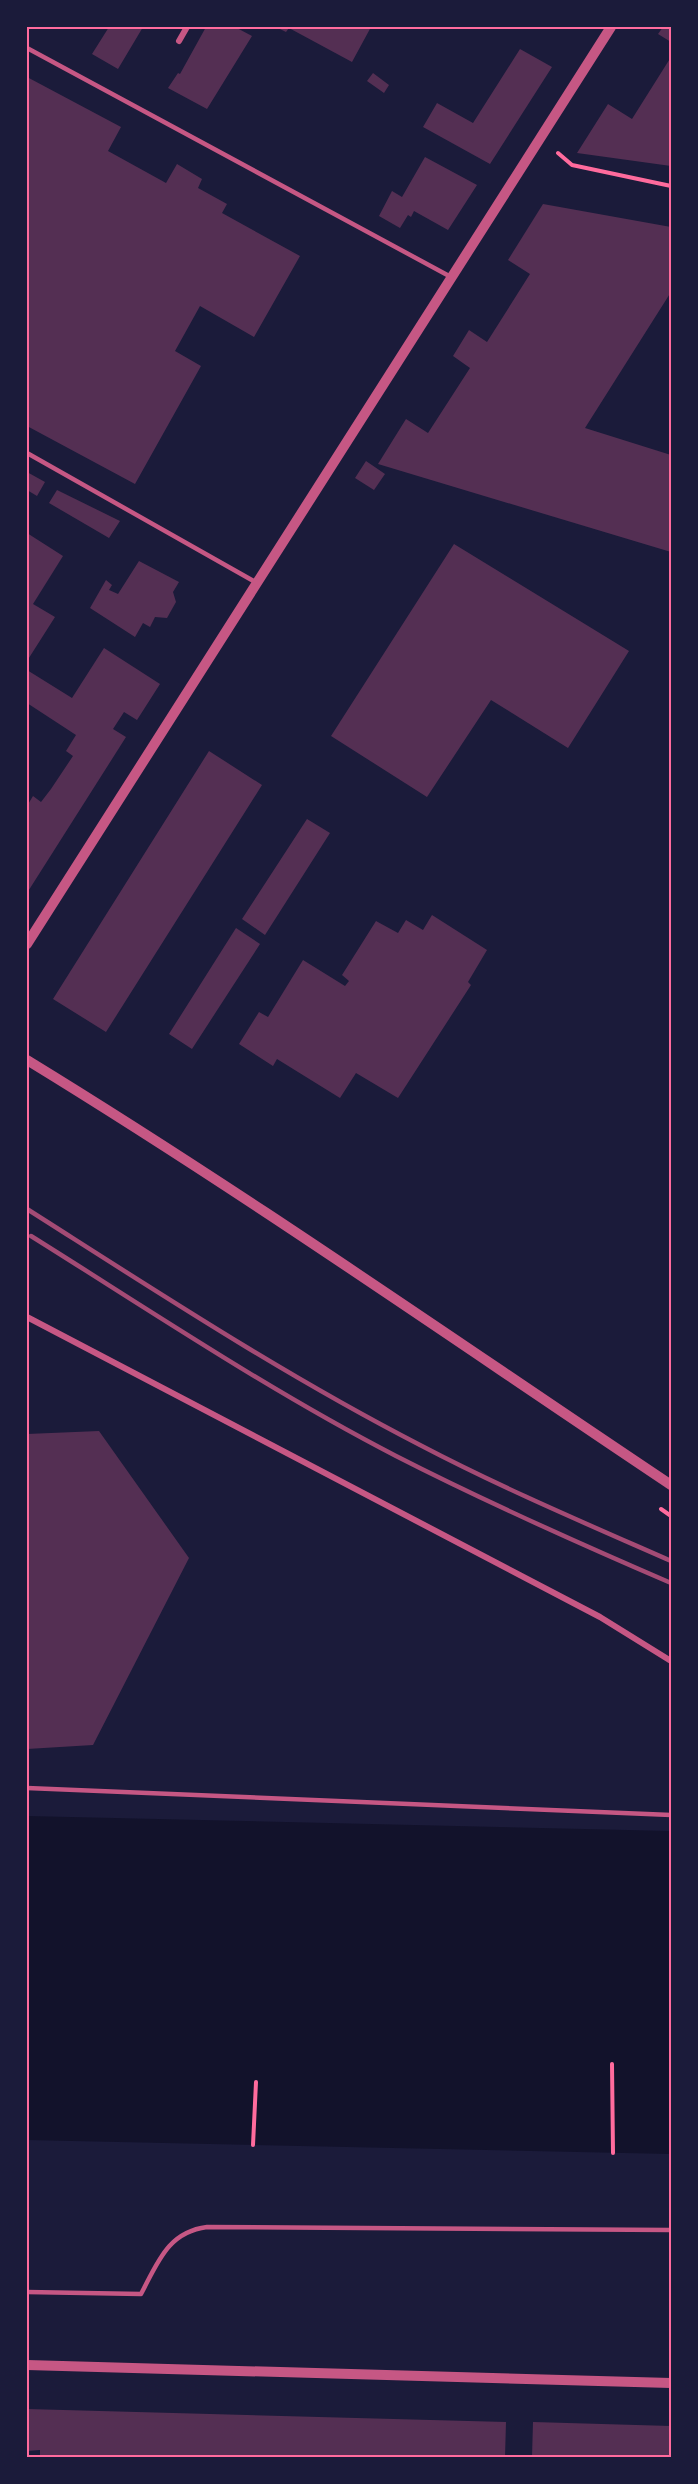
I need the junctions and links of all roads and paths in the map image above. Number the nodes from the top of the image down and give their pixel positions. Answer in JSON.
{"nodes":[{"id":1,"x":187,"y":27,"type":"edge"},
{"id":2,"x":611,"y":27,"type":"edge"},
{"id":3,"x":179,"y":41,"type":"dead end"},
{"id":4,"x":27,"y":48,"type":"edge"},
{"id":5,"x":540,"y":138,"type":"junction"},
{"id":6,"x":671,"y":186,"type":"edge"},
{"id":7,"x":451,"y":277,"type":"junction"},
{"id":8,"x":27,"y":453,"type":"edge"},
{"id":9,"x":257,"y":583,"type":"junction"},
{"id":10,"x":27,"y":944,"type":"edge"},
{"id":11,"x":27,"y":1060,"type":"edge"},
{"id":12,"x":27,"y":1317,"type":"edge"},
{"id":13,"x":671,"y":1485,"type":"edge"},
{"id":14,"x":671,"y":1661,"type":"edge"},
{"id":15,"x":27,"y":1788,"type":"edge"},
{"id":16,"x":671,"y":1815,"type":"edge"},
{"id":17,"x":612,"y":2064,"type":"dead end"},
{"id":18,"x":256,"y":2082,"type":"dead end"},
{"id":19,"x":254,"y":2145,"type":"dead end"},
{"id":20,"x":613,"y":2153,"type":"dead end"},
{"id":21,"x":671,"y":2230,"type":"edge"},
{"id":22,"x":27,"y":2292,"type":"edge"},
{"id":23,"x":27,"y":2365,"type":"edge"},
{"id":24,"x":671,"y":2383,"type":"edge"}],
"edges":[{"from":1,"to":3,"type":"street"},
{"from":2,"to":5,"type":"street"},
{"from":4,"to":7,"type":"lane"},
{"from":5,"to":6,"type":"path"},
{"from":5,"to":7,"type":"street"},
{"from":7,"to":9,"type":"street"},
{"from":8,"to":9,"type":"lane"},
{"from":9,"to":10,"type":"street"},
{"from":11,"to":13,"type":"street"},
{"from":12,"to":14,"type":"street"},
{"from":15,"to":16,"type":"lane"},
{"from":17,"to":20,"type":"path"},
{"from":18,"to":19,"type":"path"},
{"from":21,"to":22,"type":"lane"},
{"from":23,"to":24,"type":"street"}]}
